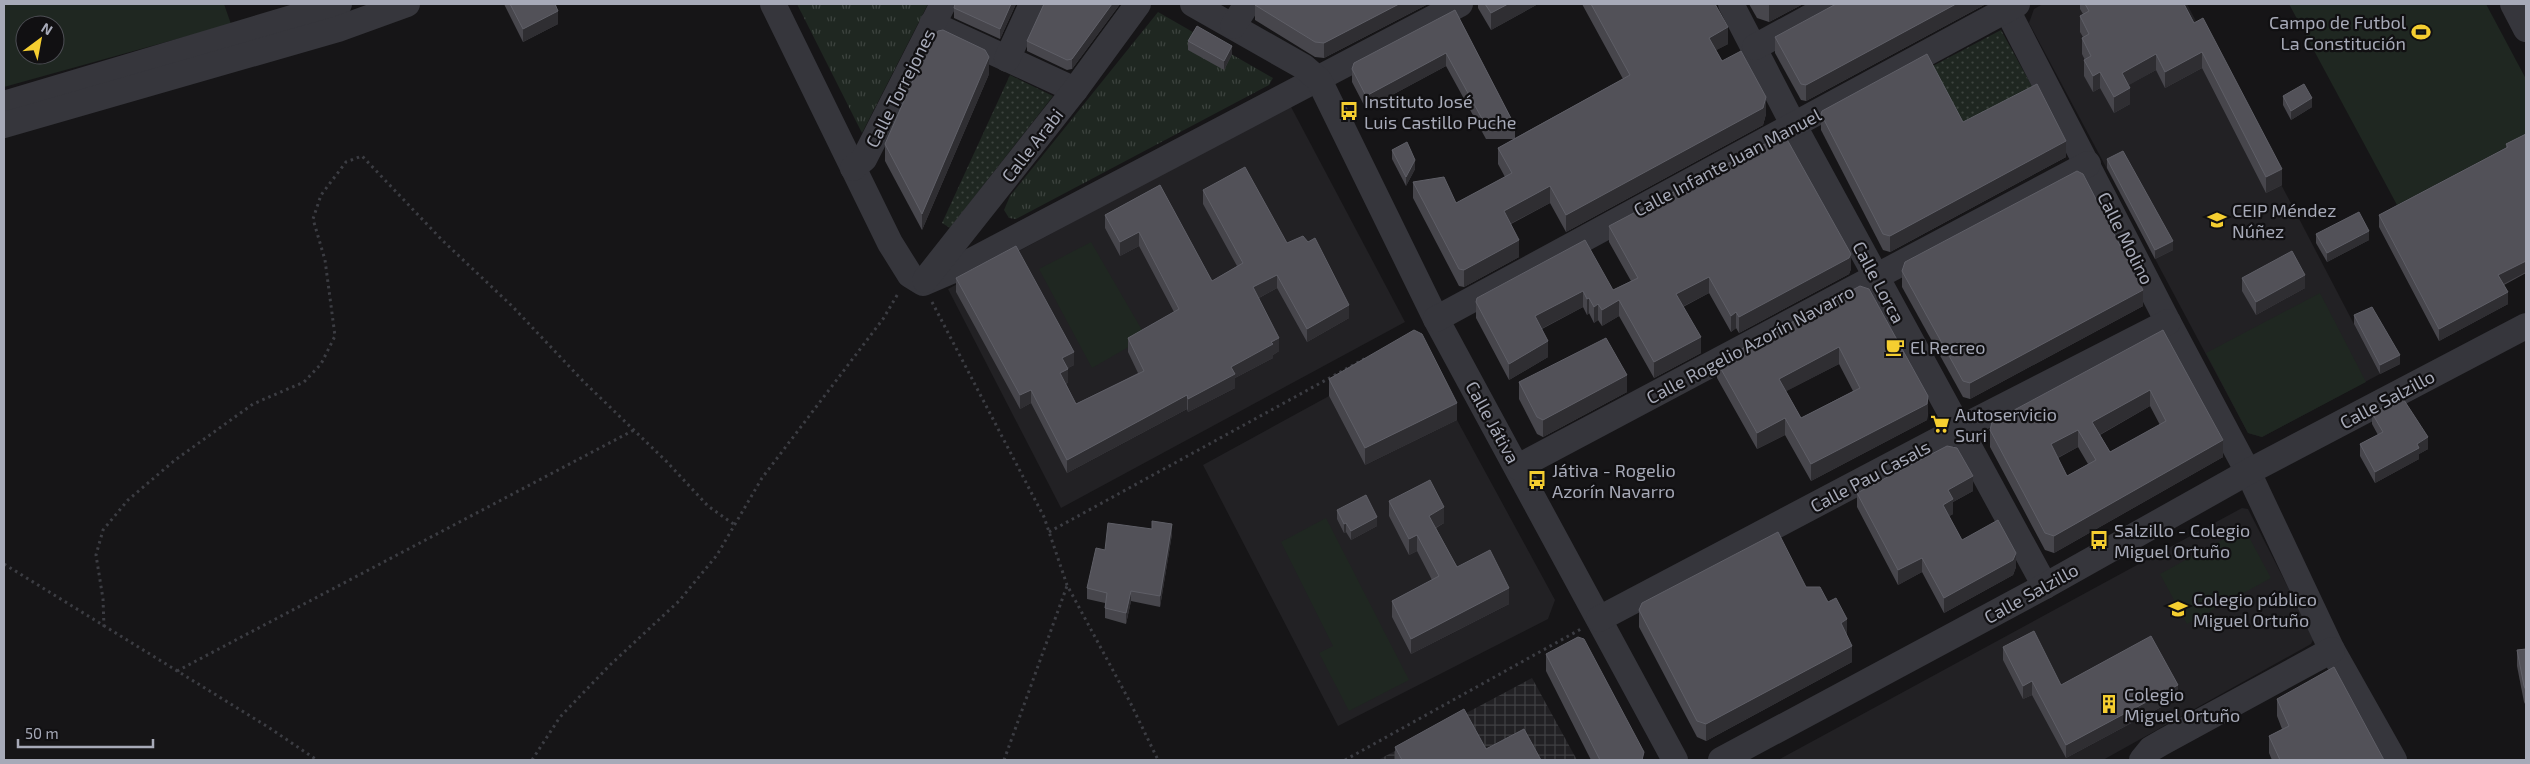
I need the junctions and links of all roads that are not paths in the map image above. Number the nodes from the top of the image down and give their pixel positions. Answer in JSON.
{"nodes":[{"id":1,"x":339,"y":4,"type":"edge"},
{"id":2,"x":407,"y":4,"type":"edge"},
{"id":3,"x":774,"y":4,"type":"edge"},
{"id":4,"x":1032,"y":4,"type":"edge"},
{"id":5,"x":1138,"y":4,"type":"edge"},
{"id":6,"x":1193,"y":4,"type":"edge"},
{"id":7,"x":1247,"y":4,"type":"edge"},
{"id":8,"x":1460,"y":4,"type":"edge"},
{"id":9,"x":1731,"y":4,"type":"edge"},
{"id":10,"x":1834,"y":4,"type":"edge"},
{"id":11,"x":2513,"y":4,"type":"edge"},
{"id":12,"x":2010,"y":6,"type":"edge"},
{"id":13,"x":937,"y":14,"type":"edge"},
{"id":14,"x":1233,"y":26,"type":"junction"},
{"id":15,"x":2526,"y":29,"type":"edge"},
{"id":16,"x":1755,"y":46,"type":"junction"},
{"id":17,"x":1007,"y":59,"type":"junction"},
{"id":18,"x":1319,"y":80,"type":"junction"},
{"id":19,"x":1075,"y":90,"type":"junction"},
{"id":20,"x":4,"y":104,"type":"edge"},
{"id":21,"x":4,"y":125,"type":"edge"},
{"id":22,"x":1794,"y":126,"type":"junction"},
{"id":23,"x":2088,"y":164,"type":"junction"},
{"id":24,"x":853,"y":168,"type":"junction"},
{"id":25,"x":1876,"y":276,"type":"junction"},
{"id":26,"x":916,"y":279,"type":"junction"},
{"id":27,"x":1436,"y":319,"type":"junction"},
{"id":28,"x":2168,"y":322,"type":"junction"},
{"id":29,"x":2526,"y":327,"type":"edge"},
{"id":30,"x":1959,"y":429,"type":"junction"},
{"id":31,"x":1518,"y":467,"type":"junction"},
{"id":32,"x":2248,"y":472,"type":"junction"},
{"id":33,"x":2045,"y":586,"type":"junction"},
{"id":34,"x":1599,"y":619,"type":"junction"},
{"id":35,"x":2332,"y":650,"type":"junction"},
{"id":36,"x":1675,"y":760,"type":"edge"},
{"id":37,"x":1721,"y":760,"type":"edge"},
{"id":38,"x":2142,"y":760,"type":"edge"},
{"id":39,"x":2394,"y":760,"type":"edge"}],
"edges":[{"from":1,"to":20,"type":"street"},
{"from":2,"to":21,"type":"street"},
{"from":3,"to":24,"type":"street"},
{"from":4,"to":17,"type":"street"},
{"from":5,"to":19,"type":"street","name":"Calle Arabi"},
{"from":6,"to":14,"type":"street"},
{"from":7,"to":14,"type":"street"},
{"from":8,"to":18,"type":"street"},
{"from":9,"to":16,"type":"street","name":"Calle Lorca"},
{"from":10,"to":16,"type":"street"},
{"from":11,"to":15,"type":"street"},
{"from":12,"to":22,"type":"street","name":"Calle Infante Juan Manuel"},
{"from":12,"to":23,"type":"street","name":"Calle Molino"},
{"from":13,"to":17,"type":"street"},
{"from":13,"to":24,"type":"street","name":"Calle Torrejones"},
{"from":14,"to":18,"type":"street"},
{"from":16,"to":22,"type":"street","name":"Calle Lorca"},
{"from":17,"to":19,"type":"street"},
{"from":18,"to":26,"type":"street"},
{"from":18,"to":27,"type":"street","name":"Calle Játiva"},
{"from":19,"to":26,"type":"street","name":"Calle Arabi"},
{"from":22,"to":25,"type":"street","name":"Calle Lorca"},
{"from":22,"to":27,"type":"street","name":"Calle Infante Juan Manuel"},
{"from":23,"to":25,"type":"street","name":"Calle Rogelio Azorín Navarro"},
{"from":23,"to":28,"type":"street","name":"Calle Molino"},
{"from":24,"to":26,"type":"street"},
{"from":25,"to":30,"type":"street","name":"Calle Lorca"},
{"from":25,"to":31,"type":"street","name":"Calle Rogelio Azorín Navarro"},
{"from":27,"to":31,"type":"street","name":"Calle Játiva"},
{"from":28,"to":30,"type":"street","name":"Calle Pau Casals"},
{"from":28,"to":32,"type":"street","name":"Calle Molino"},
{"from":29,"to":32,"type":"street","name":"Calle Salzillo"},
{"from":30,"to":33,"type":"street","name":"Calle Lorca"},
{"from":30,"to":34,"type":"street","name":"Calle Pau Casals"},
{"from":31,"to":34,"type":"street","name":"Calle Játiva"},
{"from":32,"to":33,"type":"street","name":"Calle Salzillo"},
{"from":32,"to":35,"type":"street","name":"Calle Molino"},
{"from":33,"to":37,"type":"street","name":"Calle Salzillo"},
{"from":34,"to":36,"type":"street","name":"Calle Játiva"},
{"from":35,"to":38,"type":"street"},
{"from":35,"to":39,"type":"street","name":"Calle Molino"}]}
